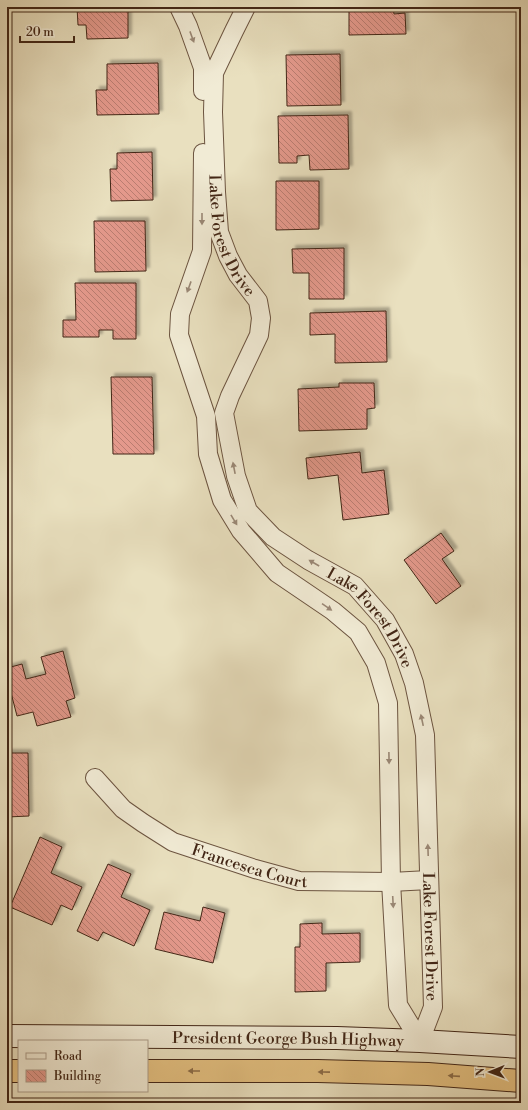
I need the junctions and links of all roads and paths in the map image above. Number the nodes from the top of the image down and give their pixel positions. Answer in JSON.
{"nodes":[{"id":1,"x":179,"y":7,"type":"edge"},
{"id":2,"x":246,"y":7,"type":"edge"},
{"id":3,"x":209,"y":163,"type":"junction"},
{"id":4,"x":263,"y":526,"type":"junction"},
{"id":5,"x":248,"y":540,"type":"junction"},
{"id":6,"x":95,"y":778,"type":"dead end"},
{"id":7,"x":429,"y":880,"type":"junction"},
{"id":8,"x":392,"y":882,"type":"junction"},
{"id":9,"x":7,"y":1036,"type":"edge"},
{"id":10,"x":420,"y":1041,"type":"junction"},
{"id":11,"x":521,"y":1047,"type":"edge"},
{"id":12,"x":7,"y":1071,"type":"edge"},
{"id":13,"x":18,"y":1071,"type":"edge"},
{"id":14,"x":148,"y":1071,"type":"edge"},
{"id":15,"x":521,"y":1081,"type":"edge"}],
"edges":[{"from":1,"to":3,"type":"street","name":"Lake Forest Drive","one_way":true},
{"from":2,"to":3,"type":"street","name":"Lake Forest Drive"},
{"from":4,"to":3,"type":"street","name":"Lake Forest Drive","one_way":true},
{"from":3,"to":5,"type":"street","name":"Lake Forest Drive","one_way":true},
{"from":4,"to":5,"type":"street"},
{"from":7,"to":4,"type":"street","name":"Lake Forest Drive","one_way":true},
{"from":5,"to":8,"type":"street","name":"Lake Forest Drive","one_way":true},
{"from":6,"to":8,"type":"street","name":"Francesca Court"},
{"from":7,"to":8,"type":"street","name":"Francesca Court"},
{"from":7,"to":10,"type":"street","name":"Lake Forest Drive"},
{"from":8,"to":10,"type":"street","name":"Lake Forest Drive","one_way":true},
{"from":9,"to":10,"type":"main road","name":"President George Bush Highway"},
{"from":10,"to":11,"type":"main road","name":"President George Bush Highway"},
{"from":12,"to":13,"type":"highway"},
{"from":15,"to":14,"type":"highway","one_way":true}]}
